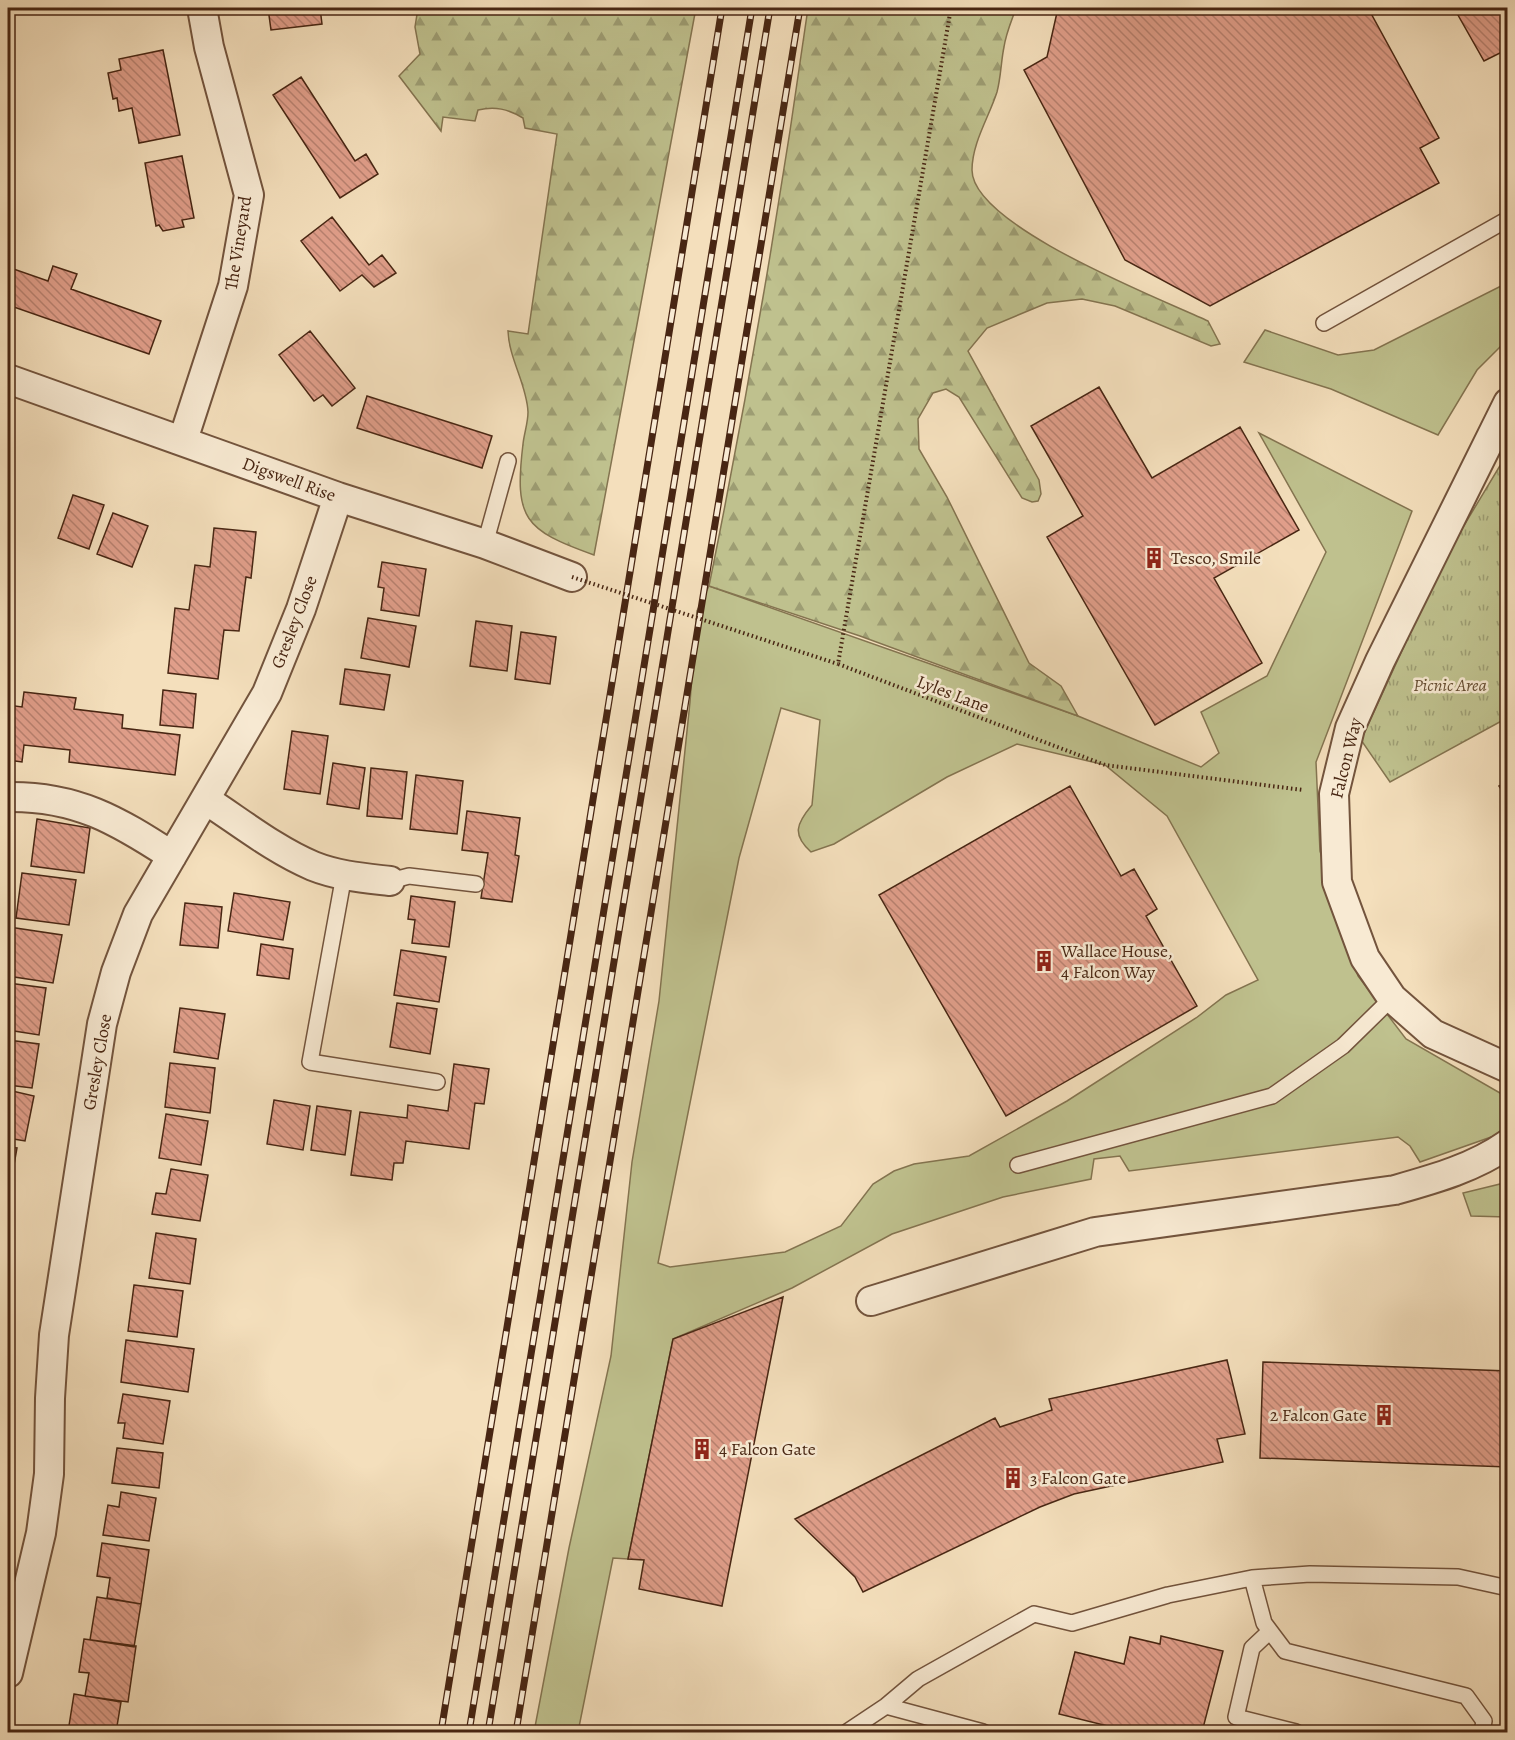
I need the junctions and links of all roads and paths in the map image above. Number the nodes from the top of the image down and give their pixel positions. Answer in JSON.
{"nodes":[{"id":1,"x":202,"y":8,"type":"edge"},
{"id":2,"x":951,"y":8,"type":"edge"},
{"id":3,"x":1508,"y":219,"type":"edge"},
{"id":4,"x":1324,"y":322,"type":"dead end"},
{"id":5,"x":8,"y":379,"type":"edge"},
{"id":6,"x":1508,"y":403,"type":"edge"},
{"id":7,"x":183,"y":440,"type":"junction"},
{"id":8,"x":508,"y":461,"type":"dead end"},
{"id":9,"x":338,"y":497,"type":"junction"},
{"id":10,"x":485,"y":544,"type":"junction"},
{"id":11,"x":572,"y":577,"type":"joint"},
{"id":12,"x":838,"y":664,"type":"junction"},
{"id":13,"x":1334,"y":794,"type":"junction"},
{"id":14,"x":8,"y":797,"type":"edge"},
{"id":15,"x":206,"y":800,"type":"junction"},
{"id":16,"x":172,"y":856,"type":"junction"},
{"id":17,"x":344,"y":875,"type":"junction"},
{"id":18,"x":390,"y":881,"type":"joint"},
{"id":19,"x":476,"y":884,"type":"dead end"},
{"id":20,"x":1392,"y":998,"type":"junction"},
{"id":21,"x":1508,"y":1068,"type":"edge"},
{"id":22,"x":437,"y":1082,"type":"dead end"},
{"id":23,"x":1508,"y":1144,"type":"edge"},
{"id":24,"x":1018,"y":1165,"type":"dead end"},
{"id":25,"x":871,"y":1301,"type":"dead end"},
{"id":26,"x":1252,"y":1578,"type":"junction"},
{"id":27,"x":1508,"y":1588,"type":"edge"},
{"id":28,"x":1270,"y":1631,"type":"junction"},
{"id":29,"x":8,"y":1673,"type":"edge"},
{"id":30,"x":886,"y":1706,"type":"junction"},
{"id":31,"x":847,"y":1732,"type":"edge"},
{"id":32,"x":983,"y":1732,"type":"edge"},
{"id":33,"x":1296,"y":1732,"type":"edge"},
{"id":34,"x":1482,"y":1732,"type":"edge"}],
"edges":[{"from":1,"to":7,"type":"street","name":"The Vineyard"},
{"from":2,"to":12,"type":"path"},
{"from":3,"to":4,"type":"lane"},
{"from":5,"to":7,"type":"street","name":"Digswell Rise"},
{"from":6,"to":13,"type":"street","name":"Falcon Way"},
{"from":7,"to":9,"type":"street","name":"Digswell Rise"},
{"from":8,"to":10,"type":"lane"},
{"from":9,"to":10,"type":"street","name":"Digswell Rise"},
{"from":9,"to":15,"type":"street","name":"Gresley Close"},
{"from":10,"to":11,"type":"street","name":"Digswell Rise"},
{"from":11,"to":12,"type":"path","name":"Lyles Lane","bridge":true},
{"from":12,"to":13,"type":"path","name":"Lyles Lane"},
{"from":13,"to":20,"type":"street","name":"Falcon Way"},
{"from":14,"to":16,"type":"street"},
{"from":15,"to":16,"type":"street","name":"Gresley Close"},
{"from":15,"to":17,"type":"street"},
{"from":16,"to":29,"type":"street","name":"Gresley Close"},
{"from":17,"to":18,"type":"street"},
{"from":17,"to":22,"type":"lane"},
{"from":18,"to":19,"type":"lane"},
{"from":20,"to":21,"type":"street","name":"Falcon Way"},
{"from":20,"to":24,"type":"lane"},
{"from":23,"to":25,"type":"street"},
{"from":26,"to":27,"type":"lane"},
{"from":26,"to":28,"type":"lane"},
{"from":26,"to":30,"type":"lane"},
{"from":28,"to":33,"type":"lane"},
{"from":28,"to":34,"type":"lane"},
{"from":30,"to":31,"type":"lane"},
{"from":30,"to":32,"type":"lane"}]}
